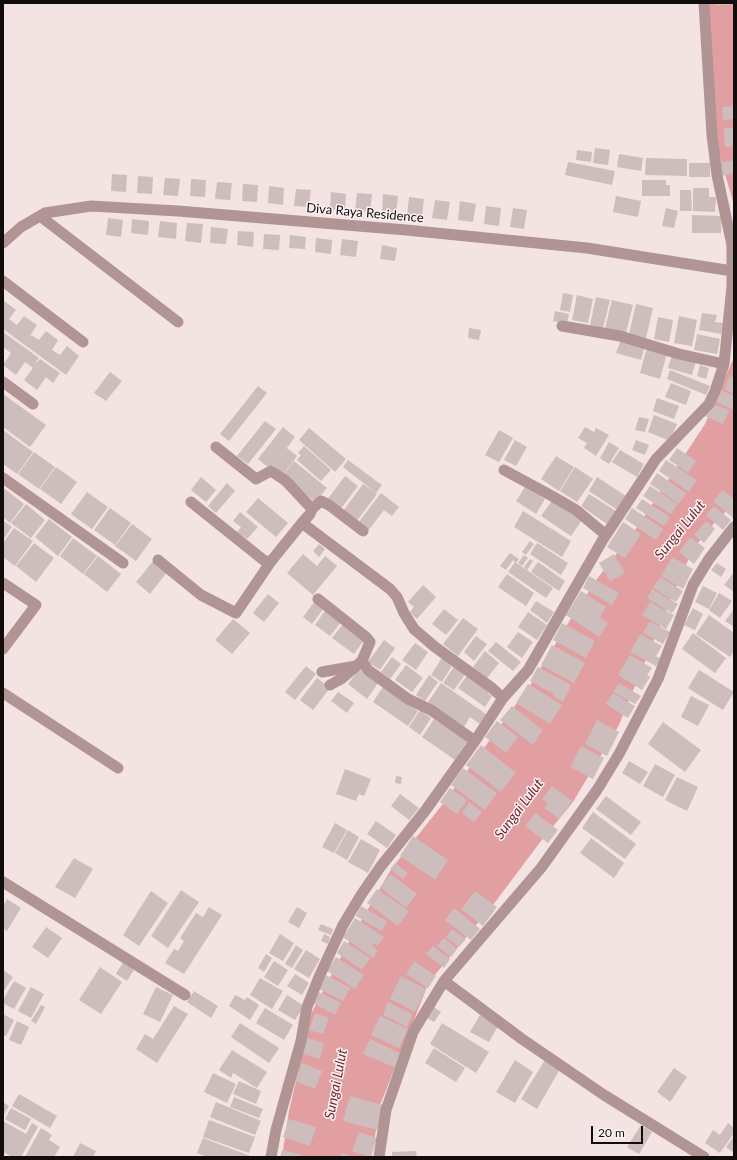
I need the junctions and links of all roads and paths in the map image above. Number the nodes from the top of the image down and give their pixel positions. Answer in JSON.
{"nodes":[{"id":1,"x":704,"y":3,"type":"edge"},
{"id":2,"x":40,"y":216,"type":"junction"},
{"id":3,"x":3,"y":243,"type":"edge"},
{"id":4,"x":732,"y":271,"type":"junction"},
{"id":5,"x":3,"y":281,"type":"edge"},
{"id":6,"x":178,"y":322,"type":"dead end"},
{"id":7,"x":562,"y":326,"type":"dead end"},
{"id":8,"x":83,"y":342,"type":"dead end"},
{"id":9,"x":724,"y":364,"type":"junction"},
{"id":10,"x":3,"y":382,"type":"edge"},
{"id":11,"x":33,"y":404,"type":"dead end"},
{"id":12,"x":216,"y":447,"type":"dead end"},
{"id":13,"x":504,"y":470,"type":"dead end"},
{"id":14,"x":3,"y":478,"type":"edge"},
{"id":15,"x":191,"y":502,"type":"dead end"},
{"id":16,"x":312,"y":509,"type":"junction"},
{"id":17,"x":302,"y":523,"type":"junction"},
{"id":18,"x":734,"y":528,"type":"edge"},
{"id":19,"x":363,"y":531,"type":"dead end"},
{"id":20,"x":606,"y":535,"type":"junction"},
{"id":21,"x":158,"y":560,"type":"dead end"},
{"id":22,"x":272,"y":560,"type":"junction"},
{"id":23,"x":123,"y":563,"type":"dead end"},
{"id":24,"x":3,"y":583,"type":"edge"},
{"id":25,"x":318,"y":599,"type":"dead end"},
{"id":26,"x":3,"y":649,"type":"edge"},
{"id":27,"x":359,"y":664,"type":"junction"},
{"id":28,"x":322,"y":672,"type":"dead end"},
{"id":29,"x":330,"y":685,"type":"dead end"},
{"id":30,"x":3,"y":693,"type":"edge"},
{"id":31,"x":503,"y":698,"type":"junction"},
{"id":32,"x":475,"y":741,"type":"junction"},
{"id":33,"x":118,"y":768,"type":"dead end"},
{"id":34,"x":3,"y":882,"type":"edge"},
{"id":35,"x":444,"y":981,"type":"junction"},
{"id":36,"x":185,"y":995,"type":"dead end"},
{"id":37,"x":271,"y":1157,"type":"edge"},
{"id":38,"x":379,"y":1157,"type":"edge"},
{"id":39,"x":704,"y":1157,"type":"edge"}],
"edges":[{"from":1,"to":4,"type":"street"},
{"from":2,"to":3,"type":"street","name":"Diva Raya Residence"},
{"from":2,"to":4,"type":"street","name":"Diva Raya Residence"},
{"from":2,"to":6,"type":"street"},
{"from":4,"to":9,"type":"street"},
{"from":5,"to":8,"type":"street"},
{"from":7,"to":9,"type":"street"},
{"from":9,"to":20,"type":"street"},
{"from":10,"to":11,"type":"street"},
{"from":12,"to":16,"type":"street"},
{"from":13,"to":20,"type":"street"},
{"from":14,"to":23,"type":"street"},
{"from":15,"to":22,"type":"street"},
{"from":16,"to":17,"type":"street"},
{"from":16,"to":19,"type":"street"},
{"from":17,"to":22,"type":"street"},
{"from":17,"to":31,"type":"street"},
{"from":18,"to":35,"type":"street"},
{"from":20,"to":31,"type":"street"},
{"from":21,"to":22,"type":"street"},
{"from":24,"to":26,"type":"street"},
{"from":25,"to":27,"type":"street"},
{"from":27,"to":28,"type":"street"},
{"from":27,"to":29,"type":"street"},
{"from":27,"to":32,"type":"street"},
{"from":30,"to":33,"type":"street"},
{"from":31,"to":32,"type":"street"},
{"from":32,"to":37,"type":"street"},
{"from":34,"to":36,"type":"street"},
{"from":35,"to":38,"type":"street"},
{"from":35,"to":39,"type":"street"}]}
